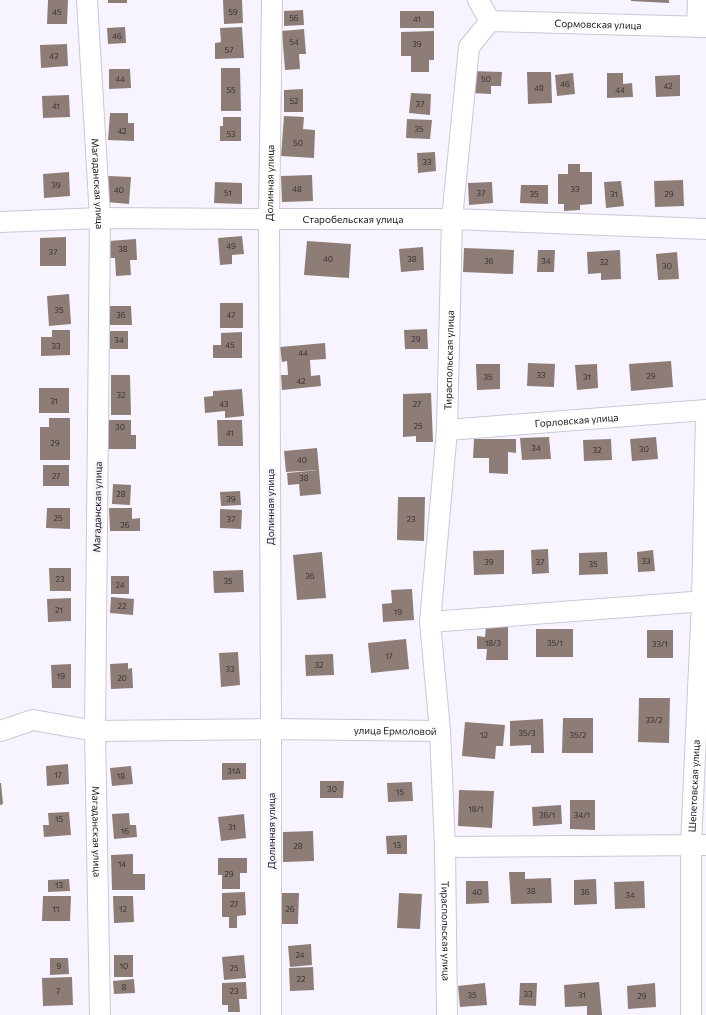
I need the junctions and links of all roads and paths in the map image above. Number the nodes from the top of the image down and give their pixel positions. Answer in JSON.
{"nodes":[{"id":1,"x":87,"y":0,"type":"edge"},
{"id":2,"x":272,"y":0,"type":"edge"},
{"id":3,"x":478,"y":0,"type":"edge"},
{"id":4,"x":698,"y":0,"type":"edge"},
{"id":5,"x":490,"y":20,"type":"junction"},
{"id":6,"x":702,"y":27,"type":"edge"},
{"id":7,"x":100,"y":218,"type":"junction"},
{"id":8,"x":452,"y":219,"type":"junction"},
{"id":9,"x":269,"y":220,"type":"junction"},
{"id":10,"x":0,"y":222,"type":"edge"},
{"id":11,"x":706,"y":229,"type":"edge"},
{"id":12,"x":706,"y":410,"type":"edge"},
{"id":13,"x":706,"y":414,"type":"edge"},
{"id":14,"x":447,"y":430,"type":"junction"},
{"id":15,"x":704,"y":601,"type":"edge"},
{"id":16,"x":430,"y":622,"type":"junction"},
{"id":17,"x":271,"y":729,"type":"junction"},
{"id":18,"x":0,"y":731,"type":"edge"},
{"id":19,"x":95,"y":731,"type":"junction"},
{"id":20,"x":440,"y":731,"type":"junction"},
{"id":21,"x":699,"y":845,"type":"edge"},
{"id":22,"x":445,"y":847,"type":"junction"},
{"id":23,"x":100,"y":1015,"type":"edge"},
{"id":24,"x":271,"y":1015,"type":"edge"},
{"id":25,"x":447,"y":1015,"type":"edge"},
{"id":26,"x":691,"y":1015,"type":"edge"}],
"edges":[{"from":1,"to":7,"type":"street","name":"Магаданская улица"},
{"from":2,"to":9,"type":"street","name":"Долинная улица"},
{"from":3,"to":5,"type":"street"},
{"from":4,"to":6,"type":"street"},
{"from":5,"to":6,"type":"street","name":"Сормовская улица"},
{"from":5,"to":8,"type":"street","name":"Тираспольская улица"},
{"from":7,"to":9,"type":"street","name":"Старобельская улица"},
{"from":7,"to":10,"type":"street","name":"Старобельская улица"},
{"from":7,"to":19,"type":"street","name":"Магаданская улица"},
{"from":8,"to":9,"type":"street","name":"Старобельская улица"},
{"from":8,"to":11,"type":"street","name":"Старобельская улица"},
{"from":8,"to":14,"type":"street","name":"Тираспольская улица"},
{"from":9,"to":17,"type":"street","name":"Долинная улица"},
{"from":12,"to":14,"type":"street","name":"Горловская улица"},
{"from":13,"to":15,"type":"street","name":"Шепетовская улица"},
{"from":14,"to":16,"type":"street","name":"Тираспольская улица"},
{"from":15,"to":16,"type":"street"},
{"from":15,"to":21,"type":"street","name":"Шепетовская улица"},
{"from":16,"to":20,"type":"street","name":"Тираспольская улица"},
{"from":17,"to":19,"type":"street","name":"улица Ермоловой"},
{"from":17,"to":20,"type":"street","name":"улица Ермоловой"},
{"from":17,"to":24,"type":"street","name":"Долинная улица"},
{"from":18,"to":19,"type":"street","name":"улица Ермоловой"},
{"from":19,"to":23,"type":"street","name":"Магаданская улица"},
{"from":20,"to":22,"type":"street","name":"улица Ермоловой"},
{"from":21,"to":22,"type":"street"},
{"from":21,"to":26,"type":"street","name":"Шепетовская улица"},
{"from":22,"to":25,"type":"street","name":"Тираспольская улица"}]}
